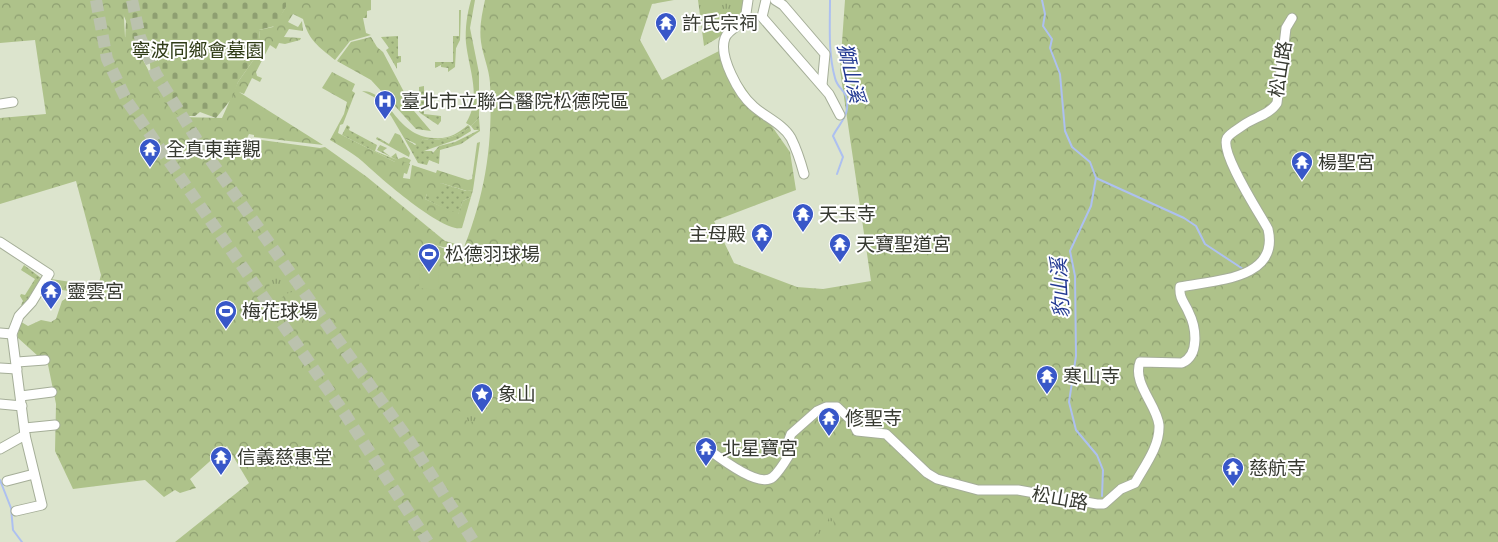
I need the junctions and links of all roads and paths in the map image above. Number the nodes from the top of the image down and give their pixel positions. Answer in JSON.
{"nodes":[{"id":1,"x":748,"y":0,"type":"edge"},
{"id":2,"x":766,"y":0,"type":"edge"},
{"id":3,"x":775,"y":0,"type":"edge"},
{"id":4,"x":1292,"y":18,"type":"dead end"},
{"id":5,"x":822,"y":85,"type":"junction"},
{"id":6,"x":13,"y":102,"type":"dead end"},
{"id":7,"x":0,"y":104,"type":"edge"},
{"id":8,"x":840,"y":115,"type":"dead end"},
{"id":9,"x":804,"y":174,"type":"dead end"},
{"id":10,"x":0,"y":242,"type":"edge"},
{"id":11,"x":0,"y":333,"type":"edge"},
{"id":12,"x":12,"y":334,"type":"junction"},
{"id":13,"x":45,"y":360,"type":"dead end"},
{"id":14,"x":17,"y":366,"type":"junction"},
{"id":15,"x":0,"y":368,"type":"edge"},
{"id":16,"x":52,"y":392,"type":"dead end"},
{"id":17,"x":21,"y":396,"type":"junction"},
{"id":18,"x":0,"y":404,"type":"edge"},
{"id":19,"x":22,"y":406,"type":"junction"},
{"id":20,"x":55,"y":425,"type":"dead end"},
{"id":21,"x":25,"y":432,"type":"junction"},
{"id":22,"x":701,"y":444,"type":"dead end"},
{"id":23,"x":0,"y":449,"type":"edge"},
{"id":24,"x":34,"y":474,"type":"junction"},
{"id":25,"x":7,"y":482,"type":"dead end"},
{"id":26,"x":16,"y":511,"type":"dead end"}],
"edges":[{"from":1,"to":9,"type":"street"},
{"from":2,"to":5,"type":"street"},
{"from":3,"to":5,"type":"street"},
{"from":4,"to":22,"type":"street","name":"松山路"},
{"from":5,"to":8,"type":"street"},
{"from":6,"to":7,"type":"street"},
{"from":10,"to":12,"type":"street"},
{"from":11,"to":12,"type":"street"},
{"from":12,"to":14,"type":"street"},
{"from":13,"to":14,"type":"street"},
{"from":14,"to":15,"type":"street"},
{"from":14,"to":17,"type":"street"},
{"from":16,"to":17,"type":"street"},
{"from":17,"to":19,"type":"street"},
{"from":18,"to":19,"type":"street"},
{"from":19,"to":21,"type":"street"},
{"from":20,"to":21,"type":"street"},
{"from":21,"to":23,"type":"street"},
{"from":21,"to":24,"type":"street"},
{"from":24,"to":25,"type":"street"},
{"from":24,"to":26,"type":"street"}]}
